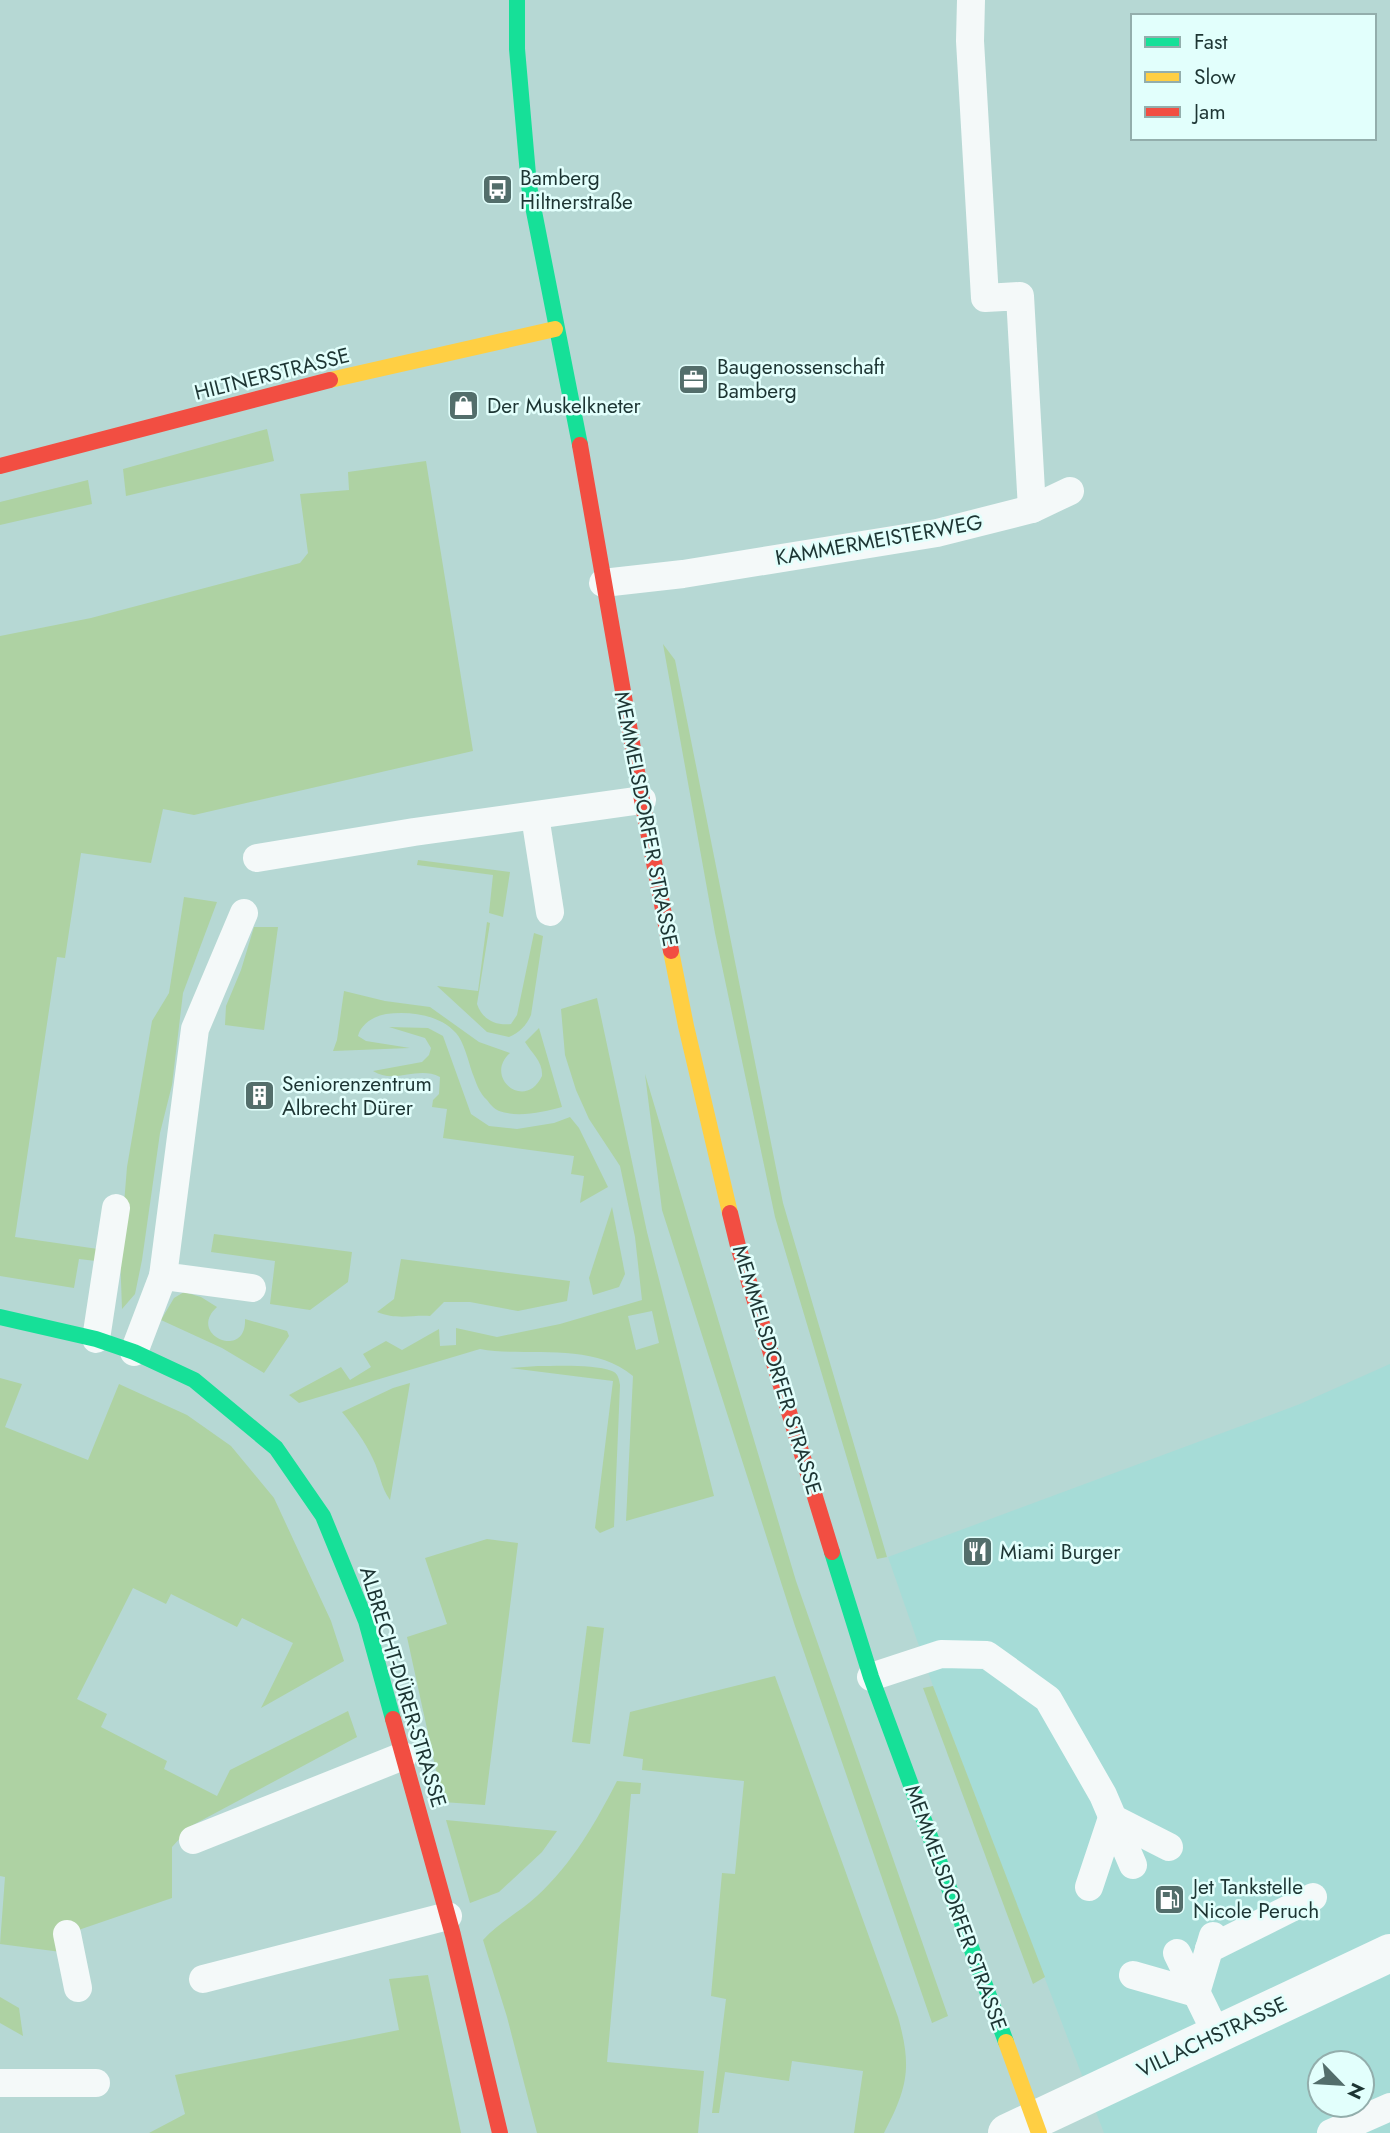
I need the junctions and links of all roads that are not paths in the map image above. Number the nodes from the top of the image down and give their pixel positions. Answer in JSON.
{"nodes":[{"id":1,"x":517,"y":0,"type":"edge"},
{"id":2,"x":971,"y":0,"type":"edge"},
{"id":3,"x":555,"y":329,"type":"junction"},
{"id":4,"x":0,"y":466,"type":"edge"},
{"id":5,"x":1070,"y":491,"type":"dead end"},
{"id":6,"x":1032,"y":509,"type":"junction"},
{"id":7,"x":603,"y":583,"type":"junction"},
{"id":8,"x":642,"y":800,"type":"junction"},
{"id":9,"x":535,"y":816,"type":"junction"},
{"id":10,"x":257,"y":858,"type":"dead end"},
{"id":11,"x":550,"y":912,"type":"dead end"},
{"id":12,"x":244,"y":913,"type":"dead end"},
{"id":13,"x":116,"y":1208,"type":"dead end"},
{"id":14,"x":163,"y":1276,"type":"junction"},
{"id":15,"x":252,"y":1288,"type":"dead end"},
{"id":16,"x":0,"y":1317,"type":"edge"},
{"id":17,"x":96,"y":1339,"type":"junction"},
{"id":18,"x":134,"y":1352,"type":"junction"},
{"id":19,"x":871,"y":1677,"type":"junction"},
{"id":20,"x":403,"y":1756,"type":"junction"},
{"id":21,"x":1112,"y":1818,"type":"junction"},
{"id":22,"x":192,"y":1840,"type":"dead end"},
{"id":23,"x":1169,"y":1847,"type":"dead end"},
{"id":24,"x":1133,"y":1865,"type":"dead end"},
{"id":25,"x":1089,"y":1887,"type":"dead end"},
{"id":26,"x":1313,"y":1897,"type":"dead end"},
{"id":27,"x":448,"y":1916,"type":"junction"},
{"id":28,"x":67,"y":1934,"type":"dead end"},
{"id":29,"x":1177,"y":1953,"type":"dead end"},
{"id":30,"x":1390,"y":1953,"type":"edge"},
{"id":31,"x":1133,"y":1975,"type":"dead end"},
{"id":32,"x":203,"y":1979,"type":"dead end"},
{"id":33,"x":78,"y":1988,"type":"dead end"},
{"id":34,"x":1196,"y":1993,"type":"junction"},
{"id":35,"x":1217,"y":2035,"type":"junction"},
{"id":36,"x":0,"y":2083,"type":"edge"},
{"id":37,"x":96,"y":2083,"type":"dead end"},
{"id":38,"x":1390,"y":2107,"type":"edge"},
{"id":39,"x":1027,"y":2129,"type":"edge"},
{"id":40,"x":500,"y":2133,"type":"edge"},
{"id":41,"x":1331,"y":2133,"type":"edge"}],
"edges":[{"from":1,"to":3,"type":"main road","name":"MEMMELSDORFER STRASSE"},
{"from":2,"to":6,"type":"lane"},
{"from":3,"to":4,"type":"main road","name":"HILTNERSTRASSE"},
{"from":3,"to":7,"type":"main road","name":"MEMMELSDORFER STRASSE"},
{"from":5,"to":6,"type":"lane","name":"KAMMERMEISTERWEG"},
{"from":6,"to":7,"type":"lane","name":"KAMMERMEISTERWEG"},
{"from":7,"to":8,"type":"main road","name":"MEMMELSDORFER STRASSE"},
{"from":8,"to":9,"type":"lane"},
{"from":8,"to":19,"type":"main road","name":"MEMMELSDORFER STRASSE"},
{"from":9,"to":10,"type":"lane"},
{"from":9,"to":11,"type":"lane"},
{"from":12,"to":14,"type":"lane"},
{"from":13,"to":17,"type":"lane"},
{"from":14,"to":15,"type":"lane"},
{"from":14,"to":18,"type":"lane"},
{"from":16,"to":17,"type":"main road","name":"ALBRECHT-DÜRER-STRASSE"},
{"from":17,"to":18,"type":"main road","name":"ALBRECHT-DÜRER-STRASSE"},
{"from":18,"to":20,"type":"main road","name":"ALBRECHT-DÜRER-STRASSE"},
{"from":19,"to":21,"type":"lane"},
{"from":19,"to":39,"type":"main road","name":"MEMMELSDORFER STRASSE"},
{"from":20,"to":22,"type":"lane"},
{"from":20,"to":27,"type":"main road","name":"ALBRECHT-DÜRER-STRASSE"},
{"from":21,"to":23,"type":"lane"},
{"from":21,"to":24,"type":"lane"},
{"from":21,"to":25,"type":"lane"},
{"from":26,"to":34,"type":"lane"},
{"from":27,"to":32,"type":"lane"},
{"from":27,"to":40,"type":"main road","name":"ALBRECHT-DÜRER-STRASSE"},
{"from":28,"to":33,"type":"lane"},
{"from":29,"to":34,"type":"lane"},
{"from":30,"to":35,"type":"street","name":"VILLACHSTRASSE"},
{"from":31,"to":34,"type":"lane"},
{"from":34,"to":35,"type":"lane"},
{"from":35,"to":39,"type":"street","name":"VILLACHSTRASSE"},
{"from":36,"to":37,"type":"lane"},
{"from":38,"to":41,"type":"lane"}]}
